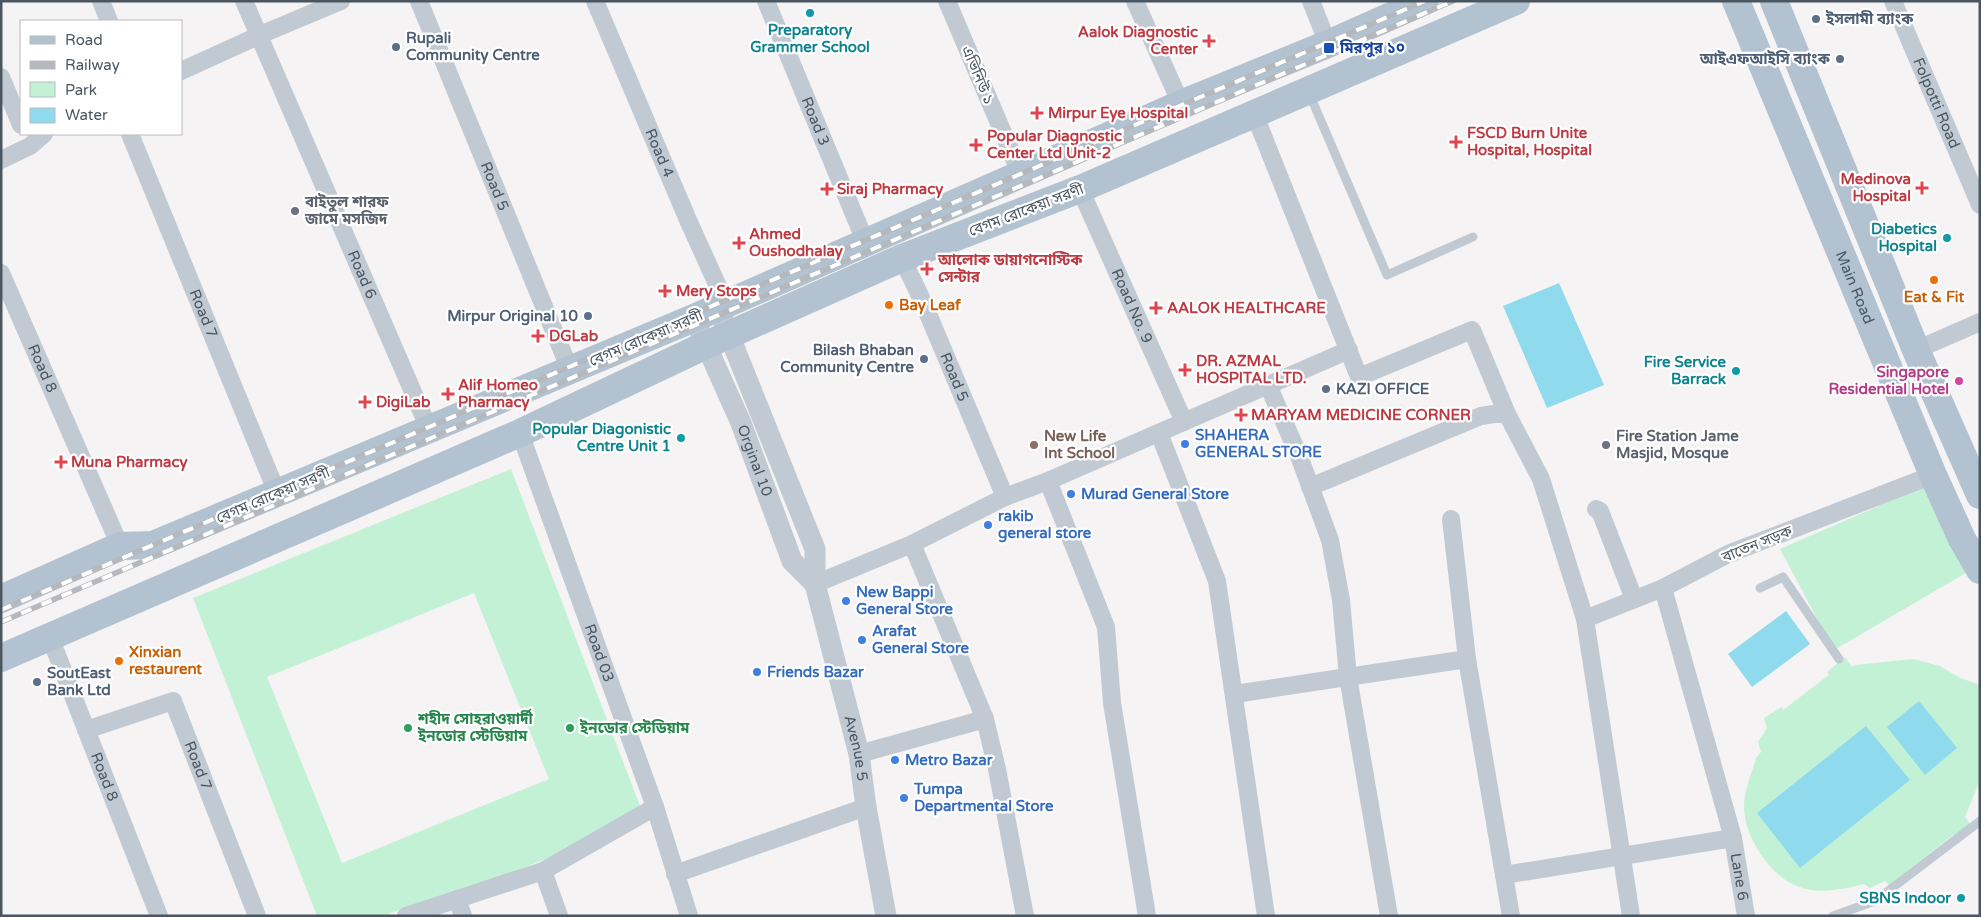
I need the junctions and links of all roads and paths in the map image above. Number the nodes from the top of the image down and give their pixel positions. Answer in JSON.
{"nodes":[{"id":1,"x":101,"y":1,"type":"edge"},
{"id":2,"x":244,"y":1,"type":"edge"},
{"id":3,"x":341,"y":1,"type":"edge"},
{"id":4,"x":419,"y":1,"type":"edge"},
{"id":5,"x":595,"y":1,"type":"edge"},
{"id":6,"x":766,"y":1,"type":"edge"},
{"id":7,"x":947,"y":1,"type":"edge"},
{"id":8,"x":1135,"y":1,"type":"edge"},
{"id":9,"x":1310,"y":1,"type":"edge"},
{"id":10,"x":1424,"y":1,"type":"edge"},
{"id":11,"x":1516,"y":1,"type":"edge"},
{"id":12,"x":1736,"y":1,"type":"edge"},
{"id":13,"x":1774,"y":1,"type":"edge"},
{"id":14,"x":1893,"y":1,"type":"edge"},
{"id":15,"x":109,"y":20,"type":"edge"},
{"id":16,"x":260,"y":35,"type":"junction"},
{"id":17,"x":1328,"y":44,"type":"junction"},
{"id":18,"x":182,"y":71,"type":"edge"},
{"id":19,"x":1,"y":77,"type":"edge"},
{"id":20,"x":1308,"y":91,"type":"junction"},
{"id":21,"x":1181,"y":104,"type":"junction"},
{"id":22,"x":1254,"y":113,"type":"junction"},
{"id":23,"x":20,"y":123,"type":"edge"},
{"id":24,"x":41,"y":135,"type":"edge"},
{"id":25,"x":130,"y":135,"type":"edge"},
{"id":26,"x":28,"y":140,"type":"edge"},
{"id":27,"x":1,"y":160,"type":"edge"},
{"id":28,"x":1021,"y":176,"type":"junction"},
{"id":29,"x":1080,"y":190,"type":"junction"},
{"id":30,"x":1980,"y":205,"type":"edge"},
{"id":31,"x":1473,"y":237,"type":"dead end"},
{"id":32,"x":865,"y":242,"type":"junction"},
{"id":33,"x":902,"y":258,"type":"junction"},
{"id":34,"x":1,"y":272,"type":"edge"},
{"id":35,"x":713,"y":310,"type":"junction"},
{"id":36,"x":1980,"y":322,"type":"edge"},
{"id":37,"x":716,"y":347,"type":"junction"},
{"id":38,"x":1349,"y":350,"type":"junction"},
{"id":39,"x":1916,"y":350,"type":"junction"},
{"id":40,"x":570,"y":370,"type":"junction"},
{"id":41,"x":1268,"y":386,"type":"junction"},
{"id":42,"x":1507,"y":414,"type":"junction"},
{"id":43,"x":1184,"y":422,"type":"junction"},
{"id":44,"x":429,"y":429,"type":"junction"},
{"id":45,"x":520,"y":433,"type":"junction"},
{"id":46,"x":1158,"y":433,"type":"junction"},
{"id":47,"x":1933,"y":475,"type":"junction"},
{"id":48,"x":1048,"y":481,"type":"junction"},
{"id":49,"x":1310,"y":487,"type":"junction"},
{"id":50,"x":277,"y":493,"type":"junction"},
{"id":51,"x":1980,"y":495,"type":"edge"},
{"id":52,"x":1005,"y":497,"type":"junction"},
{"id":53,"x":1596,"y":508,"type":"dead end"},
{"id":54,"x":1451,"y":519,"type":"dead end"},
{"id":55,"x":912,"y":544,"type":"junction"},
{"id":56,"x":120,"y":546,"type":"junction"},
{"id":57,"x":1980,"y":570,"type":"edge"},
{"id":58,"x":815,"y":584,"type":"junction"},
{"id":59,"x":1662,"y":588,"type":"junction"},
{"id":60,"x":1760,"y":588,"type":"dead end"},
{"id":61,"x":1,"y":599,"type":"edge"},
{"id":62,"x":1634,"y":599,"type":"junction"},
{"id":63,"x":1584,"y":619,"type":"junction"},
{"id":64,"x":50,"y":637,"type":"junction"},
{"id":65,"x":1,"y":658,"type":"edge"},
{"id":66,"x":1467,"y":659,"type":"junction"},
{"id":67,"x":1839,"y":659,"type":"dead end"},
{"id":68,"x":1348,"y":677,"type":"junction"},
{"id":69,"x":1235,"y":694,"type":"junction"},
{"id":70,"x":985,"y":719,"type":"junction"},
{"id":71,"x":86,"y":730,"type":"junction"},
{"id":72,"x":859,"y":754,"type":"junction"},
{"id":73,"x":655,"y":807,"type":"junction"},
{"id":74,"x":866,"y":807,"type":"junction"},
{"id":75,"x":1980,"y":821,"type":"edge"},
{"id":76,"x":1733,"y":838,"type":"junction"},
{"id":77,"x":1621,"y":856,"type":"junction"},
{"id":78,"x":543,"y":870,"type":"junction"},
{"id":79,"x":675,"y":874,"type":"junction"},
{"id":80,"x":1504,"y":875,"type":"junction"},
{"id":81,"x":460,"y":908,"type":"edge"},
{"id":82,"x":159,"y":916,"type":"edge"},
{"id":83,"x":257,"y":916,"type":"edge"},
{"id":84,"x":406,"y":916,"type":"edge"},
{"id":85,"x":559,"y":916,"type":"edge"},
{"id":86,"x":689,"y":916,"type":"edge"},
{"id":87,"x":885,"y":916,"type":"edge"},
{"id":88,"x":1025,"y":916,"type":"edge"},
{"id":89,"x":1147,"y":916,"type":"edge"},
{"id":90,"x":1266,"y":916,"type":"edge"},
{"id":91,"x":1389,"y":916,"type":"edge"},
{"id":92,"x":1511,"y":916,"type":"edge"},
{"id":93,"x":1631,"y":916,"type":"edge"},
{"id":94,"x":1746,"y":916,"type":"edge"},
{"id":95,"x":1833,"y":916,"type":"edge"}],
"edges":[{"from":1,"to":15,"type":"street"},
{"from":2,"to":16,"type":"street","name":"Road 6"},
{"from":3,"to":16,"type":"street"},
{"from":4,"to":40,"type":"street","name":"Road 5"},
{"from":5,"to":35,"type":"street","name":"Road 4"},
{"from":6,"to":32,"type":"street","name":"Road 3"},
{"from":7,"to":28,"type":"street","name":"এভিনিউ ১"},
{"from":8,"to":21,"type":"street"},
{"from":9,"to":17,"type":"street"},
{"from":10,"to":17,"type":"main road","name":"বেগম রোকেয়া সরণী"},
{"from":11,"to":20,"type":"main road","name":"বেগম রোকেয়া সরণী"},
{"from":12,"to":47,"type":"main road","name":"Main Road"},
{"from":13,"to":39,"type":"main road"},
{"from":14,"to":30,"type":"street","name":"Folpotti Road"},
{"from":16,"to":18,"type":"street"},
{"from":16,"to":44,"type":"street","name":"Road 6"},
{"from":17,"to":21,"type":"main road","name":"বেগম রোকেয়া সরণী"},
{"from":19,"to":23,"type":"street"},
{"from":20,"to":22,"type":"main road","name":"বেগম রোকেয়া সরণী"},
{"from":20,"to":31,"type":"lane"},
{"from":21,"to":28,"type":"main road","name":"বেগম রোকেয়া সরণী"},
{"from":22,"to":29,"type":"main road","name":"বেগম রোকেয়া সরণী"},
{"from":22,"to":38,"type":"street"},
{"from":24,"to":26,"type":"street"},
{"from":25,"to":50,"type":"street","name":"Road 7"},
{"from":26,"to":27,"type":"street"},
{"from":28,"to":32,"type":"main road","name":"বেগম রোকেয়া সরণী"},
{"from":29,"to":33,"type":"main road","name":"বেগম রোকেয়া সরণী"},
{"from":29,"to":43,"type":"street","name":"Road No. 9"},
{"from":32,"to":35,"type":"main road","name":"বেগম রোকেয়া সরণী"},
{"from":33,"to":37,"type":"main road","name":"বেগম রোকেয়া সরণী"},
{"from":33,"to":52,"type":"street","name":"Road 5"},
{"from":34,"to":56,"type":"street","name":"Road 8"},
{"from":35,"to":37,"type":"street"},
{"from":35,"to":40,"type":"main road","name":"বেগম রোকেয়া সরণী"},
{"from":36,"to":39,"type":"street"},
{"from":37,"to":45,"type":"main road","name":"বেগম রোকেয়া সরণী"},
{"from":37,"to":58,"type":"street","name":"Orginal 10"},
{"from":37,"to":58,"type":"street","name":"Avenue 5"},
{"from":38,"to":41,"type":"street"},
{"from":38,"to":42,"type":"street"},
{"from":39,"to":51,"type":"main road"},
{"from":40,"to":44,"type":"main road","name":"বেগম রোকেয়া সরণী"},
{"from":41,"to":43,"type":"street"},
{"from":41,"to":49,"type":"street"},
{"from":42,"to":49,"type":"street"},
{"from":42,"to":63,"type":"street"},
{"from":43,"to":46,"type":"street"},
{"from":44,"to":50,"type":"main road","name":"বেগম রোকেয়া সরণী"},
{"from":45,"to":64,"type":"main road","name":"বেগম রোকেয়া সরণী"},
{"from":45,"to":73,"type":"street","name":"Road 03"},
{"from":46,"to":48,"type":"street"},
{"from":46,"to":69,"type":"street"},
{"from":47,"to":57,"type":"main road","name":"Main Road"},
{"from":47,"to":59,"type":"street","name":"বাতেন সড়ক"},
{"from":48,"to":52,"type":"street"},
{"from":48,"to":89,"type":"street"},
{"from":49,"to":68,"type":"street"},
{"from":50,"to":56,"type":"main road","name":"বেগম রোকেয়া সরণী"},
{"from":52,"to":55,"type":"street"},
{"from":53,"to":62,"type":"street"},
{"from":54,"to":66,"type":"street"},
{"from":55,"to":58,"type":"street"},
{"from":55,"to":70,"type":"street"},
{"from":56,"to":61,"type":"main road","name":"বেগম রোকেয়া সরণী"},
{"from":58,"to":72,"type":"street","name":"Avenue 5"},
{"from":59,"to":62,"type":"street","name":"বাতেন সড়ক"},
{"from":59,"to":76,"type":"street","name":"Lane 6"},
{"from":60,"to":67,"type":"lane"},
{"from":62,"to":63,"type":"street","name":"বাতেন সড়ক"},
{"from":63,"to":77,"type":"street"},
{"from":64,"to":65,"type":"main road","name":"বেগম রোকেয়া সরণী"},
{"from":64,"to":71,"type":"street","name":"Road 8"},
{"from":66,"to":68,"type":"street"},
{"from":66,"to":80,"type":"street"},
{"from":68,"to":69,"type":"street"},
{"from":68,"to":91,"type":"street"},
{"from":69,"to":90,"type":"street"},
{"from":70,"to":72,"type":"street"},
{"from":70,"to":88,"type":"street"},
{"from":71,"to":82,"type":"street","name":"Road 8"},
{"from":71,"to":83,"type":"street","name":"Road 7"},
{"from":72,"to":74,"type":"street","name":"Avenue 5"},
{"from":73,"to":78,"type":"street"},
{"from":73,"to":79,"type":"street","name":"Road 03"},
{"from":74,"to":79,"type":"street"},
{"from":74,"to":87,"type":"street","name":"Avenue 5"},
{"from":75,"to":95,"type":"lane"},
{"from":76,"to":77,"type":"street"},
{"from":76,"to":94,"type":"street","name":"Lane 6"},
{"from":77,"to":80,"type":"street"},
{"from":77,"to":93,"type":"street"},
{"from":78,"to":81,"type":"street"},
{"from":78,"to":85,"type":"street"},
{"from":79,"to":86,"type":"street","name":"Road 03"},
{"from":80,"to":92,"type":"street"},
{"from":81,"to":84,"type":"street"}]}
